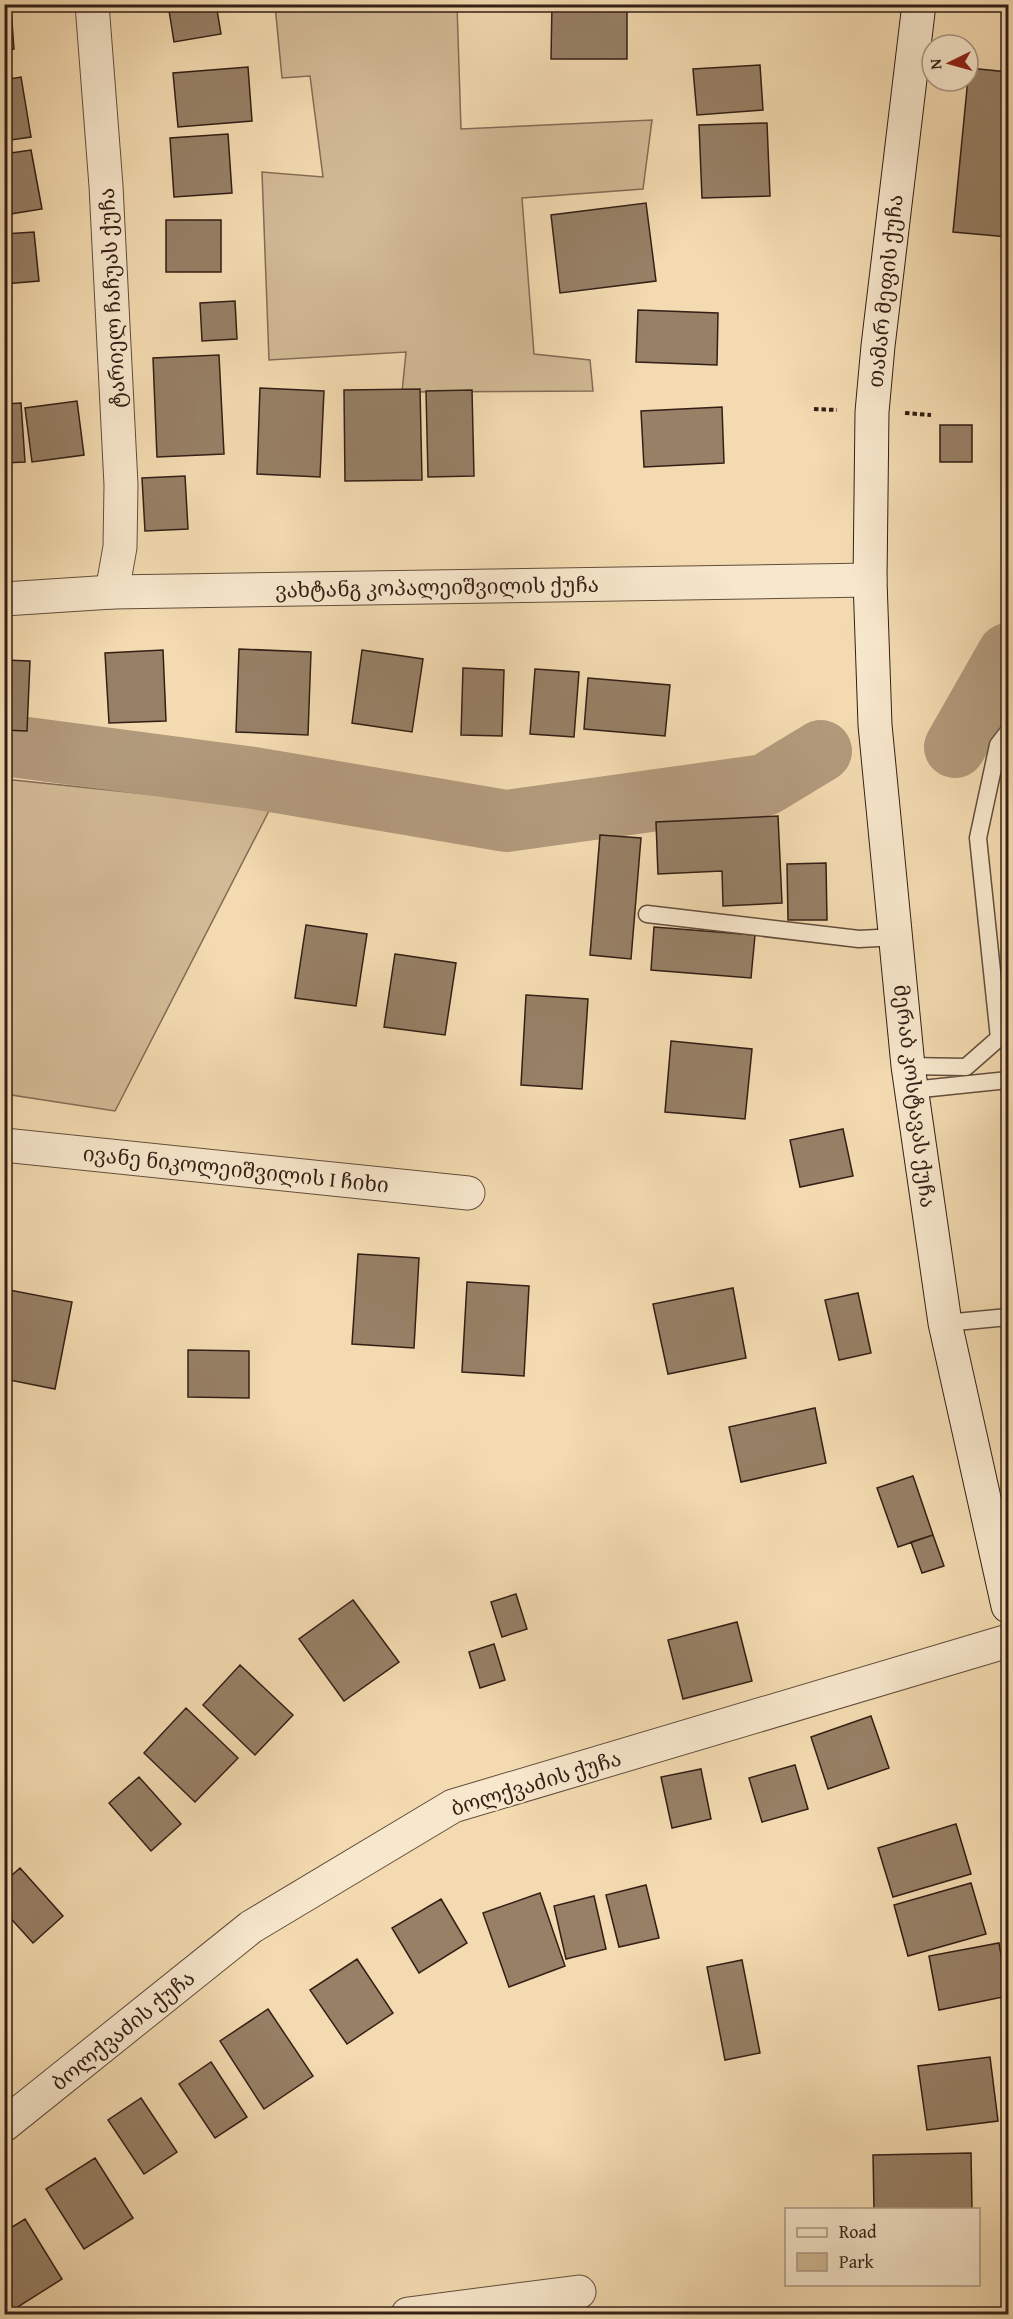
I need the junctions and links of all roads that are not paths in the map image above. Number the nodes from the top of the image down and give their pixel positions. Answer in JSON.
{"nodes":[{"id":1,"x":92,"y":4,"type":"edge"},
{"id":2,"x":919,"y":4,"type":"edge"},
{"id":3,"x":870,"y":580,"type":"junction"},
{"id":4,"x":112,"y":592,"type":"junction"},
{"id":5,"x":4,"y":599,"type":"edge"},
{"id":6,"x":1005,"y":740,"type":"edge"},
{"id":7,"x":647,"y":914,"type":"dead end"},
{"id":8,"x":897,"y":937,"type":"junction"},
{"id":9,"x":910,"y":1078,"type":"junction"},
{"id":10,"x":1008,"y":1080,"type":"edge"},
{"id":11,"x":4,"y":1145,"type":"edge"},
{"id":12,"x":468,"y":1193,"type":"dead end"},
{"id":13,"x":1008,"y":1317,"type":"edge"},
{"id":14,"x":945,"y":1323,"type":"junction"},
{"id":15,"x":1008,"y":1606,"type":"edge"},
{"id":16,"x":1008,"y":1641,"type":"edge"},
{"id":17,"x":4,"y":2125,"type":"edge"},
{"id":18,"x":579,"y":2292,"type":"dead end"},
{"id":19,"x":408,"y":2314,"type":"edge"}],
"edges":[{"from":1,"to":4,"type":"street","name":"ტარიელ ჩაჩუას ქუჩა"},
{"from":2,"to":3,"type":"street","name":"თამარ მეფის ქუჩა"},
{"from":3,"to":4,"type":"street","name":"ვახტანგ კოპალეიშვილის ქუჩა"},
{"from":3,"to":8,"type":"street","name":"მერაბ კოსტავას ქუჩა"},
{"from":4,"to":5,"type":"street","name":"ვახტანგ კოპალეიშვილის ქუჩა"},
{"from":6,"to":9,"type":"lane"},
{"from":7,"to":8,"type":"lane"},
{"from":8,"to":9,"type":"street","name":"მერაბ კოსტავას ქუჩა"},
{"from":9,"to":10,"type":"lane"},
{"from":9,"to":14,"type":"street","name":"მერაბ კოსტავას ქუჩა"},
{"from":11,"to":12,"type":"street","name":"ივანე ნიკოლეიშვილის I ჩიხი"},
{"from":13,"to":14,"type":"lane"},
{"from":14,"to":15,"type":"street","name":"მერაბ კოსტავას ქუჩა"},
{"from":16,"to":17,"type":"street","name":"ბოლქვაძის ქუჩა"},
{"from":18,"to":19,"type":"street"}]}
